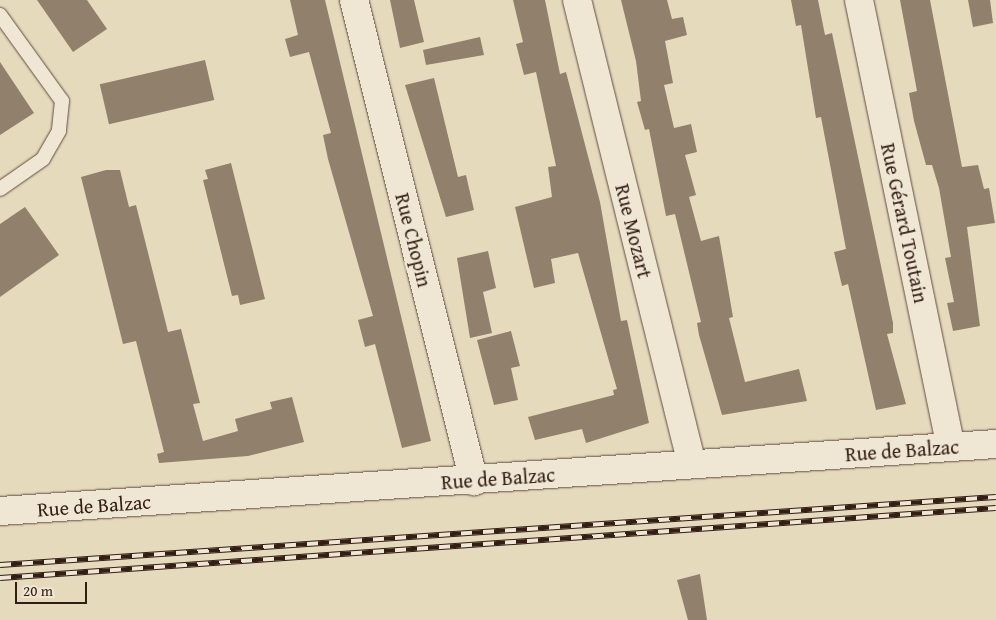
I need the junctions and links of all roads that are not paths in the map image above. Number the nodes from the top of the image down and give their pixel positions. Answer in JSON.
{"nodes":[{"id":1,"x":354,"y":0,"type":"edge"},
{"id":2,"x":577,"y":0,"type":"edge"},
{"id":3,"x":859,"y":0,"type":"edge"},
{"id":4,"x":0,"y":15,"type":"edge"},
{"id":5,"x":0,"y":189,"type":"edge"},
{"id":6,"x":996,"y":444,"type":"edge"},
{"id":7,"x":951,"y":447,"type":"junction"},
{"id":8,"x":692,"y":463,"type":"junction"},
{"id":9,"x":474,"y":480,"type":"junction"},
{"id":10,"x":0,"y":511,"type":"edge"}],
"edges":[{"from":1,"to":9,"type":"street","name":"Rue Chopin"},
{"from":2,"to":8,"type":"street","name":"Rue Mozart"},
{"from":3,"to":7,"type":"street","name":"Rue Gérard Toutain"},
{"from":4,"to":5,"type":"lane"},
{"from":6,"to":7,"type":"street","name":"Rue de Balzac"},
{"from":7,"to":8,"type":"street","name":"Rue de Balzac"},
{"from":8,"to":9,"type":"street","name":"Rue de Balzac"},
{"from":9,"to":10,"type":"street","name":"Rue de Balzac"}]}
